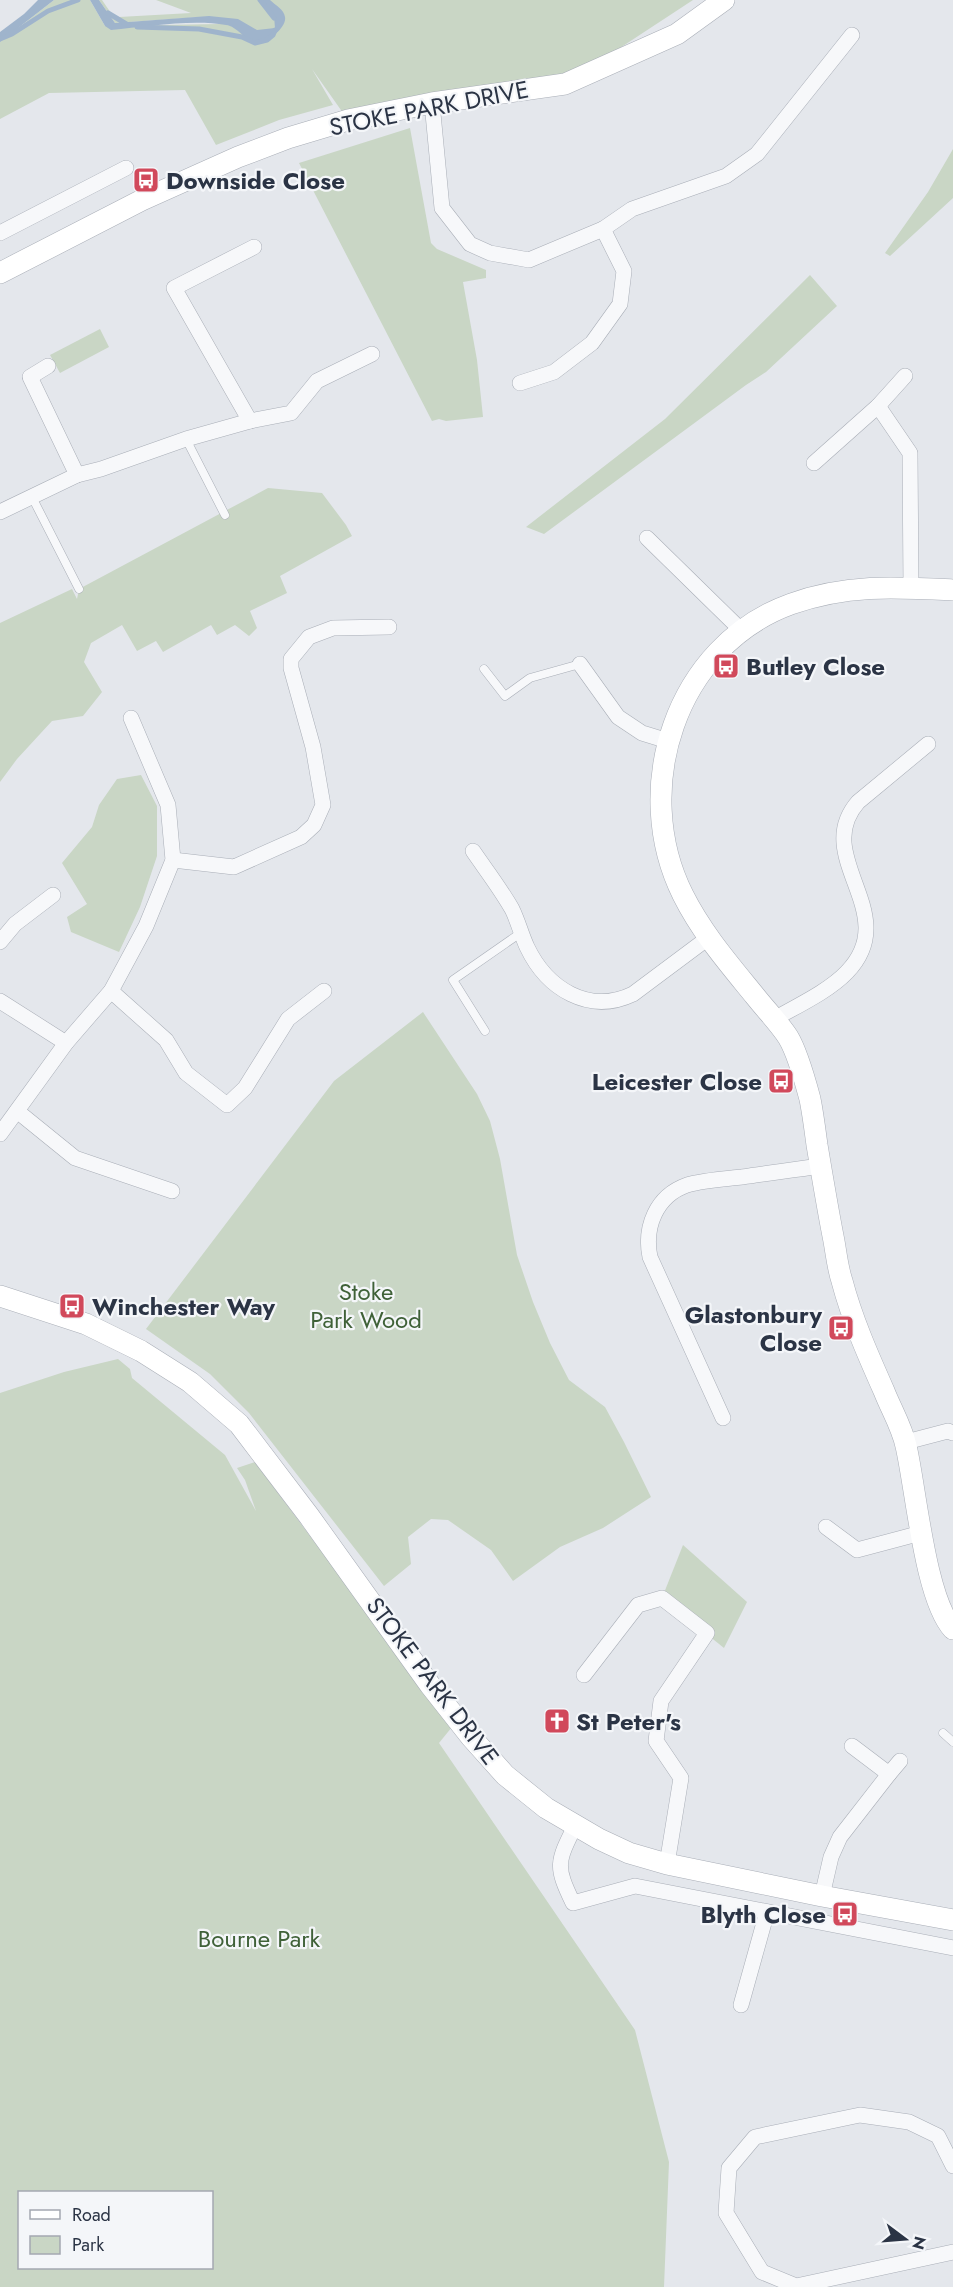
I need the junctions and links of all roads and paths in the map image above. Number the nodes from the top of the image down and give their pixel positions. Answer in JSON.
{"nodes":[{"id":1,"x":724,"y":0,"type":"edge"},
{"id":2,"x":852,"y":35,"type":"dead end"},
{"id":3,"x":432,"y":103,"type":"junction"},
{"id":4,"x":126,"y":168,"type":"dead end"},
{"id":5,"x":603,"y":229,"type":"junction"},
{"id":6,"x":0,"y":233,"type":"edge"},
{"id":7,"x":254,"y":247,"type":"dead end"},
{"id":8,"x":0,"y":273,"type":"edge"},
{"id":9,"x":372,"y":354,"type":"dead end"},
{"id":10,"x":48,"y":366,"type":"dead end"},
{"id":11,"x":905,"y":376,"type":"dead end"},
{"id":12,"x":520,"y":383,"type":"dead end"},
{"id":13,"x":878,"y":406,"type":"junction"},
{"id":14,"x":250,"y":422,"type":"junction"},
{"id":15,"x":186,"y":440,"type":"junction"},
{"id":16,"x":813,"y":463,"type":"dead end"},
{"id":17,"x":77,"y":475,"type":"junction"},
{"id":18,"x":32,"y":497,"type":"junction"},
{"id":19,"x":0,"y":512,"type":"edge"},
{"id":20,"x":225,"y":515,"type":"dead end"},
{"id":21,"x":646,"y":538,"type":"dead end"},
{"id":22,"x":910,"y":587,"type":"junction"},
{"id":23,"x":79,"y":589,"type":"dead end"},
{"id":24,"x":953,"y":590,"type":"edge"},
{"id":25,"x":389,"y":627,"type":"dead end"},
{"id":26,"x":743,"y":632,"type":"junction"},
{"id":27,"x":580,"y":664,"type":"joint"},
{"id":28,"x":484,"y":669,"type":"dead end"},
{"id":29,"x":131,"y":718,"type":"dead end"},
{"id":30,"x":668,"y":741,"type":"junction"},
{"id":31,"x":928,"y":744,"type":"dead end"},
{"id":32,"x":473,"y":851,"type":"dead end"},
{"id":33,"x":173,"y":860,"type":"junction"},
{"id":34,"x":53,"y":895,"type":"dead end"},
{"id":35,"x":522,"y":932,"type":"junction"},
{"id":36,"x":708,"y":938,"type":"junction"},
{"id":37,"x":0,"y":942,"type":"edge"},
{"id":38,"x":324,"y":991,"type":"dead end"},
{"id":39,"x":111,"y":992,"type":"junction"},
{"id":40,"x":0,"y":1001,"type":"edge"},
{"id":41,"x":774,"y":1019,"type":"junction"},
{"id":42,"x":485,"y":1031,"type":"dead end"},
{"id":43,"x":66,"y":1043,"type":"junction"},
{"id":44,"x":17,"y":1111,"type":"junction"},
{"id":45,"x":0,"y":1134,"type":"edge"},
{"id":46,"x":820,"y":1166,"type":"junction"},
{"id":47,"x":172,"y":1191,"type":"dead end"},
{"id":48,"x":0,"y":1296,"type":"edge"},
{"id":49,"x":723,"y":1418,"type":"dead end"},
{"id":50,"x":953,"y":1433,"type":"edge"},
{"id":51,"x":906,"y":1442,"type":"junction"},
{"id":52,"x":826,"y":1527,"type":"dead end"},
{"id":53,"x":921,"y":1533,"type":"junction"},
{"id":54,"x":953,"y":1629,"type":"edge"},
{"id":55,"x":584,"y":1675,"type":"dead end"},
{"id":56,"x":943,"y":1733,"type":"dead end"},
{"id":57,"x":953,"y":1742,"type":"edge"},
{"id":58,"x":852,"y":1746,"type":"dead end"},
{"id":59,"x":900,"y":1761,"type":"dead end"},
{"id":60,"x":889,"y":1774,"type":"junction"},
{"id":61,"x":575,"y":1826,"type":"junction"},
{"id":62,"x":667,"y":1864,"type":"junction"},
{"id":63,"x":822,"y":1896,"type":"junction"},
{"id":64,"x":767,"y":1912,"type":"junction"},
{"id":65,"x":953,"y":1920,"type":"edge"},
{"id":66,"x":953,"y":1948,"type":"edge"},
{"id":67,"x":741,"y":2005,"type":"dead end"},
{"id":68,"x":953,"y":2166,"type":"edge"},
{"id":69,"x":953,"y":2252,"type":"edge"}],
"edges":[{"from":1,"to":3,"type":"street","name":"STOKE PARK DRIVE"},
{"from":2,"to":5,"type":"street"},
{"from":3,"to":5,"type":"street"},
{"from":3,"to":8,"type":"street","name":"STOKE PARK DRIVE"},
{"from":4,"to":6,"type":"street"},
{"from":5,"to":12,"type":"street"},
{"from":7,"to":14,"type":"street"},
{"from":9,"to":14,"type":"street"},
{"from":10,"to":17,"type":"street"},
{"from":11,"to":13,"type":"street"},
{"from":13,"to":16,"type":"street"},
{"from":13,"to":22,"type":"street"},
{"from":14,"to":15,"type":"street"},
{"from":15,"to":17,"type":"street"},
{"from":15,"to":20,"type":"lane"},
{"from":17,"to":18,"type":"street"},
{"from":18,"to":19,"type":"street"},
{"from":18,"to":23,"type":"lane"},
{"from":21,"to":26,"type":"street"},
{"from":22,"to":24,"type":"street"},
{"from":22,"to":26,"type":"street"},
{"from":25,"to":33,"type":"street"},
{"from":26,"to":30,"type":"street"},
{"from":27,"to":28,"type":"lane"},
{"from":27,"to":30,"type":"street"},
{"from":29,"to":33,"type":"street"},
{"from":30,"to":36,"type":"street"},
{"from":31,"to":41,"type":"street"},
{"from":32,"to":35,"type":"street"},
{"from":33,"to":39,"type":"street"},
{"from":34,"to":37,"type":"street"},
{"from":35,"to":36,"type":"street"},
{"from":35,"to":42,"type":"lane"},
{"from":36,"to":41,"type":"street"},
{"from":38,"to":39,"type":"street"},
{"from":39,"to":43,"type":"street"},
{"from":40,"to":43,"type":"street"},
{"from":41,"to":46,"type":"street"},
{"from":43,"to":44,"type":"street"},
{"from":44,"to":45,"type":"street"},
{"from":44,"to":47,"type":"street"},
{"from":46,"to":49,"type":"street"},
{"from":46,"to":51,"type":"street"},
{"from":48,"to":61,"type":"street","name":"STOKE PARK DRIVE"},
{"from":50,"to":51,"type":"street"},
{"from":51,"to":53,"type":"street"},
{"from":52,"to":53,"type":"street"},
{"from":53,"to":54,"type":"street"},
{"from":55,"to":62,"type":"street"},
{"from":56,"to":57,"type":"lane"},
{"from":58,"to":60,"type":"street"},
{"from":59,"to":60,"type":"street"},
{"from":60,"to":63,"type":"street"},
{"from":61,"to":62,"type":"street","name":"STOKE PARK DRIVE"},
{"from":61,"to":64,"type":"street"},
{"from":62,"to":63,"type":"street","name":"STOKE PARK DRIVE"},
{"from":63,"to":65,"type":"street","name":"STOKE PARK DRIVE"},
{"from":64,"to":66,"type":"street"},
{"from":64,"to":67,"type":"street"},
{"from":68,"to":69,"type":"street"}]}
